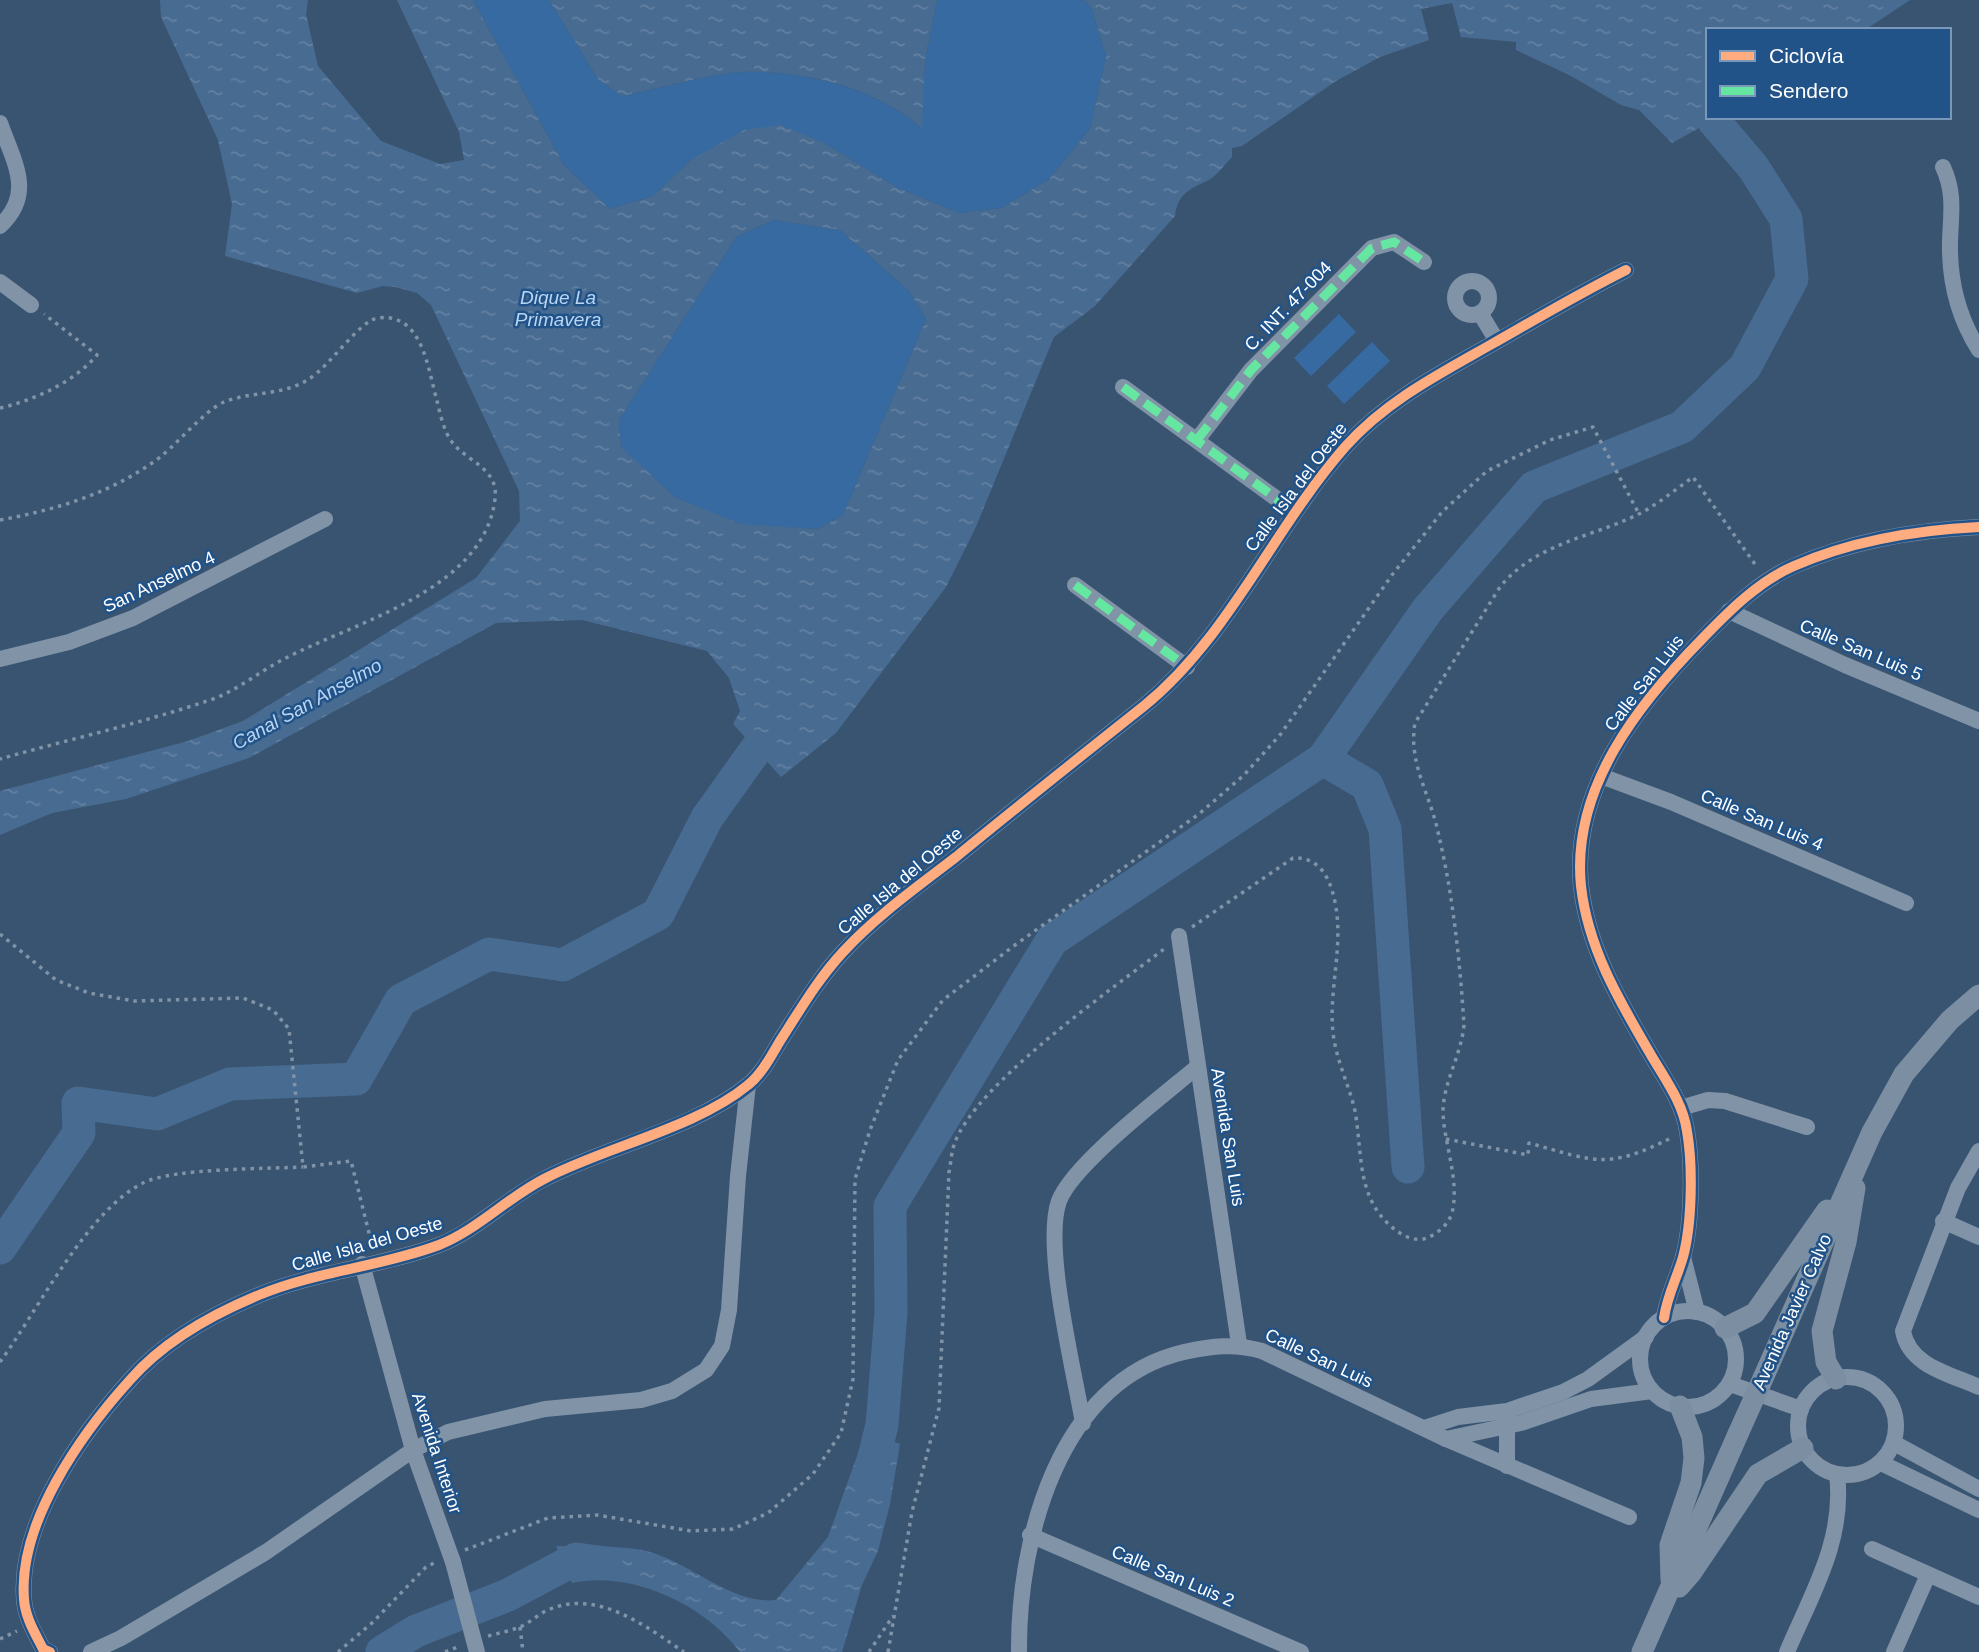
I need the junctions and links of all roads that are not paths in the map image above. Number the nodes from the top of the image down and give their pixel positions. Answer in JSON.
{"nodes":[{"id":1,"x":0,"y":123,"type":"edge"},
{"id":2,"x":1943,"y":167,"type":"dead end"},
{"id":3,"x":0,"y":226,"type":"edge"},
{"id":4,"x":1424,"y":262,"type":"dead end"},
{"id":5,"x":1626,"y":270,"type":"dead end"},
{"id":6,"x":0,"y":282,"type":"edge"},
{"id":7,"x":32,"y":304,"type":"road end"},
{"id":8,"x":1480,"y":313,"type":"dead end"},
{"id":9,"x":1497,"y":341,"type":"junction"},
{"id":10,"x":1979,"y":350,"type":"edge"},
{"id":11,"x":1123,"y":387,"type":"dead end"},
{"id":12,"x":1197,"y":440,"type":"junction"},
{"id":13,"x":1295,"y":512,"type":"junction"},
{"id":14,"x":326,"y":519,"type":"dead end"},
{"id":15,"x":1979,"y":527,"type":"edge"},
{"id":16,"x":1075,"y":585,"type":"dead end"},
{"id":17,"x":1729,"y":611,"type":"junction"},
{"id":18,"x":0,"y":659,"type":"edge"},
{"id":19,"x":1187,"y":667,"type":"junction"},
{"id":20,"x":1979,"y":722,"type":"edge"},
{"id":21,"x":1601,"y":776,"type":"junction"},
{"id":22,"x":1906,"y":903,"type":"dead end"},
{"id":23,"x":1179,"y":936,"type":"road end"},
{"id":24,"x":1979,"y":995,"type":"edge"},
{"id":25,"x":1197,"y":1067,"type":"junction"},
{"id":26,"x":748,"y":1085,"type":"junction"},
{"id":27,"x":1681,"y":1108,"type":"junction"},
{"id":28,"x":1807,"y":1127,"type":"dead end"},
{"id":29,"x":1979,"y":1151,"type":"edge"},
{"id":30,"x":1857,"y":1168,"type":"junction"},
{"id":31,"x":1943,"y":1221,"type":"junction"},
{"id":32,"x":1979,"y":1237,"type":"edge"},
{"id":33,"x":1683,"y":1257,"type":"junction"},
{"id":34,"x":369,"y":1263,"type":"junction"},
{"id":35,"x":1697,"y":1312,"type":"junction"},
{"id":36,"x":1664,"y":1318,"type":"junction"},
{"id":37,"x":1725,"y":1328,"type":"junction"},
{"id":38,"x":1646,"y":1337,"type":"junction"},
{"id":39,"x":1239,"y":1344,"type":"junction"},
{"id":40,"x":1836,"y":1379,"type":"junction"},
{"id":41,"x":1730,"y":1384,"type":"junction"},
{"id":42,"x":1979,"y":1387,"type":"edge"},
{"id":43,"x":1652,"y":1391,"type":"junction"},
{"id":44,"x":1680,"y":1406,"type":"junction"},
{"id":45,"x":1801,"y":1409,"type":"junction"},
{"id":46,"x":1507,"y":1419,"type":"junction"},
{"id":47,"x":1083,"y":1423,"type":"junction"},
{"id":48,"x":1424,"y":1428,"type":"junction"},
{"id":49,"x":1446,"y":1439,"type":"junction"},
{"id":50,"x":1894,"y":1443,"type":"junction"},
{"id":51,"x":1803,"y":1448,"type":"junction"},
{"id":52,"x":414,"y":1450,"type":"junction"},
{"id":53,"x":1881,"y":1462,"type":"junction"},
{"id":54,"x":1507,"y":1466,"type":"junction"},
{"id":55,"x":1837,"y":1474,"type":"junction"},
{"id":56,"x":1979,"y":1489,"type":"edge"},
{"id":57,"x":1979,"y":1510,"type":"edge"},
{"id":58,"x":1629,"y":1517,"type":"dead end"},
{"id":59,"x":1030,"y":1535,"type":"junction"},
{"id":60,"x":1872,"y":1549,"type":"dead end"},
{"id":61,"x":1928,"y":1575,"type":"junction"},
{"id":62,"x":1668,"y":1592,"type":"junction"},
{"id":63,"x":1979,"y":1597,"type":"edge"},
{"id":64,"x":471,"y":1648,"type":"edge"},
{"id":65,"x":44,"y":1651,"type":"edge"},
{"id":66,"x":91,"y":1652,"type":"edge"},
{"id":67,"x":1019,"y":1652,"type":"edge"},
{"id":68,"x":1301,"y":1652,"type":"edge"},
{"id":69,"x":1642,"y":1652,"type":"edge"},
{"id":70,"x":1787,"y":1652,"type":"edge"},
{"id":71,"x":1894,"y":1652,"type":"edge"}],
"edges":[{"from":1,"to":3,"type":"street"},
{"from":2,"to":10,"type":"street"},
{"from":4,"to":12,"type":"street","name":"C. INT. 47-004"},
{"from":5,"to":9,"type":"street","name":"Calle Isla del Oeste"},
{"from":6,"to":7,"type":"street"},
{"from":8,"to":9,"type":"street"},
{"from":9,"to":13,"type":"street","name":"Calle Isla del Oeste"},
{"from":11,"to":12,"type":"street"},
{"from":12,"to":13,"type":"street"},
{"from":13,"to":19,"type":"street","name":"Calle Isla del Oeste"},
{"from":14,"to":18,"type":"street","name":"San Anselmo 4"},
{"from":15,"to":17,"type":"street","name":"Calle San Luis"},
{"from":16,"to":19,"type":"street"},
{"from":17,"to":20,"type":"street","name":"Calle San Luis 5"},
{"from":17,"to":21,"type":"street","name":"Calle San Luis"},
{"from":19,"to":26,"type":"street","name":"Calle Isla del Oeste"},
{"from":21,"to":22,"type":"street","name":"Calle San Luis 4"},
{"from":21,"to":27,"type":"street","name":"Calle San Luis"},
{"from":23,"to":25,"type":"street","name":"Avenida San Luis"},
{"from":24,"to":30,"type":"street","name":"Avenida Javier Calvo"},
{"from":25,"to":39,"type":"street","name":"Avenida San Luis"},
{"from":25,"to":47,"type":"street"},
{"from":26,"to":34,"type":"street","name":"Calle Isla del Oeste"},
{"from":26,"to":52,"type":"street"},
{"from":27,"to":28,"type":"street"},
{"from":27,"to":33,"type":"street","name":"Calle San Luis"},
{"from":29,"to":31,"type":"street"},
{"from":30,"to":37,"type":"street"},
{"from":30,"to":40,"type":"street"},
{"from":30,"to":62,"type":"street","name":"Avenida Javier Calvo","bridge":true},
{"from":31,"to":32,"type":"street"},
{"from":31,"to":42,"type":"street"},
{"from":33,"to":35,"type":"street","name":"Calle San Luis"},
{"from":33,"to":36,"type":"street","name":"Calle San Luis"},
{"from":34,"to":52,"type":"street","name":"Avenida Interior"},
{"from":34,"to":65,"type":"street","name":"Calle Isla del Oeste"},
{"from":35,"to":36,"type":"street"},
{"from":35,"to":37,"type":"street"},
{"from":36,"to":38,"type":"street"},
{"from":37,"to":41,"type":"street"},
{"from":38,"to":43,"type":"street"},
{"from":38,"to":46,"type":"street"},
{"from":39,"to":47,"type":"street","name":"Calle San Luis"},
{"from":39,"to":48,"type":"street","name":"Calle San Luis"},
{"from":40,"to":45,"type":"street"},
{"from":40,"to":50,"type":"street"},
{"from":41,"to":44,"type":"street"},
{"from":41,"to":45,"type":"street"},
{"from":43,"to":44,"type":"street"},
{"from":43,"to":46,"type":"street"},
{"from":44,"to":62,"type":"street"},
{"from":45,"to":51,"type":"street"},
{"from":46,"to":48,"type":"street"},
{"from":46,"to":49,"type":"street"},
{"from":46,"to":54,"type":"street"},
{"from":47,"to":59,"type":"street","name":"Calle San Luis"},
{"from":48,"to":49,"type":"street","name":"Calle San Luis"},
{"from":49,"to":54,"type":"street","name":"Calle San Luis"},
{"from":50,"to":53,"type":"street"},
{"from":50,"to":56,"type":"street"},
{"from":51,"to":55,"type":"street"},
{"from":51,"to":62,"type":"street"},
{"from":52,"to":64,"type":"street","name":"Avenida Interior","bridge":true},
{"from":52,"to":66,"type":"street"},
{"from":53,"to":55,"type":"street"},
{"from":53,"to":57,"type":"street"},
{"from":54,"to":58,"type":"street","name":"Calle San Luis"},
{"from":55,"to":70,"type":"street"},
{"from":59,"to":67,"type":"street","name":"Calle San Luis"},
{"from":59,"to":68,"type":"street","name":"Calle San Luis 2"},
{"from":60,"to":61,"type":"street"},
{"from":61,"to":63,"type":"street"},
{"from":61,"to":71,"type":"street"},
{"from":62,"to":69,"type":"street","name":"Avenida Javier Calvo"}]}
